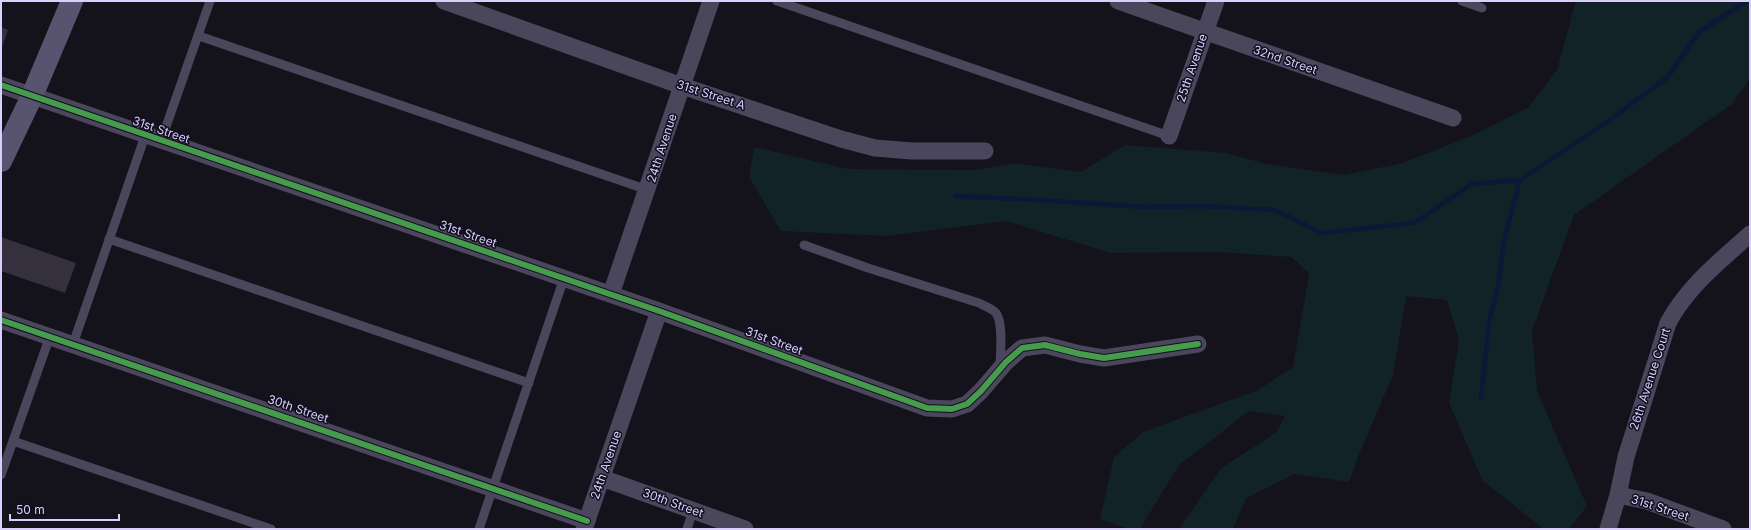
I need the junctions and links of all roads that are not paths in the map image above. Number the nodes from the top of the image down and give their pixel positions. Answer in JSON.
{"nodes":[{"id":1,"x":72,"y":1,"type":"edge"},
{"id":2,"x":210,"y":1,"type":"edge"},
{"id":3,"x":444,"y":1,"type":"edge"},
{"id":4,"x":711,"y":1,"type":"edge"},
{"id":5,"x":777,"y":1,"type":"edge"},
{"id":6,"x":1118,"y":1,"type":"edge"},
{"id":7,"x":1216,"y":1,"type":"edge"},
{"id":8,"x":1462,"y":1,"type":"edge"},
{"id":9,"x":1482,"y":8,"type":"dead end"},
{"id":10,"x":1205,"y":32,"type":"junction"},
{"id":11,"x":198,"y":36,"type":"junction"},
{"id":12,"x":1,"y":85,"type":"edge"},
{"id":13,"x":682,"y":86,"type":"junction"},
{"id":14,"x":32,"y":96,"type":"junction"},
{"id":15,"x":1453,"y":118,"type":"dead end"},
{"id":16,"x":145,"y":136,"type":"junction"},
{"id":17,"x":1169,"y":136,"type":"joint"},
{"id":18,"x":161,"y":141,"type":"junction"},
{"id":19,"x":985,"y":151,"type":"dead end"},
{"id":20,"x":1,"y":161,"type":"edge"},
{"id":21,"x":648,"y":190,"type":"junction"},
{"id":22,"x":1750,"y":234,"type":"edge"},
{"id":23,"x":109,"y":239,"type":"junction"},
{"id":24,"x":804,"y":245,"type":"dead end"},
{"id":25,"x":564,"y":278,"type":"junction"},
{"id":26,"x":611,"y":294,"type":"junction"},
{"id":27,"x":659,"y":310,"type":"junction"},
{"id":28,"x":1,"y":320,"type":"edge"},
{"id":29,"x":50,"y":336,"type":"junction"},
{"id":30,"x":73,"y":344,"type":"junction"},
{"id":31,"x":1198,"y":344,"type":"dead end"},
{"id":32,"x":1000,"y":369,"type":"junction"},
{"id":33,"x":528,"y":383,"type":"junction"},
{"id":34,"x":13,"y":440,"type":"junction"},
{"id":35,"x":1,"y":475,"type":"edge"},
{"id":36,"x":602,"y":478,"type":"junction"},
{"id":37,"x":493,"y":488,"type":"junction"},
{"id":38,"x":1618,"y":495,"type":"junction"},
{"id":39,"x":693,"y":511,"type":"junction"},
{"id":40,"x":585,"y":525,"type":"edge"},
{"id":41,"x":271,"y":529,"type":"edge"},
{"id":42,"x":479,"y":529,"type":"edge"},
{"id":43,"x":687,"y":529,"type":"edge"},
{"id":44,"x":745,"y":529,"type":"edge"},
{"id":45,"x":1608,"y":529,"type":"edge"},
{"id":46,"x":1723,"y":529,"type":"edge"}],
"edges":[{"from":1,"to":14,"type":"main road"},
{"from":2,"to":11,"type":"lane"},
{"from":3,"to":13,"type":"street","name":"31st Street A"},
{"from":4,"to":13,"type":"street","name":"24th Avenue"},
{"from":5,"to":17,"type":"lane"},
{"from":6,"to":10,"type":"street","name":"32nd Street"},
{"from":7,"to":10,"type":"street","name":"25th Avenue"},
{"from":8,"to":9,"type":"lane"},
{"from":10,"to":15,"type":"street","name":"32nd Street"},
{"from":10,"to":17,"type":"street","name":"25th Avenue"},
{"from":11,"to":18,"type":"lane"},
{"from":11,"to":21,"type":"lane"},
{"from":12,"to":14,"type":"street","name":"31st Street"},
{"from":13,"to":19,"type":"street","name":"31st Street A"},
{"from":13,"to":21,"type":"street","name":"24th Avenue"},
{"from":14,"to":16,"type":"street","name":"31st Street"},
{"from":14,"to":20,"type":"main road"},
{"from":16,"to":18,"type":"street","name":"31st Street"},
{"from":16,"to":23,"type":"lane"},
{"from":18,"to":25,"type":"street","name":"31st Street"},
{"from":21,"to":26,"type":"street","name":"24th Avenue"},
{"from":22,"to":38,"type":"street","name":"26th Avenue Court"},
{"from":23,"to":30,"type":"lane"},
{"from":23,"to":33,"type":"lane"},
{"from":24,"to":32,"type":"lane"},
{"from":25,"to":26,"type":"street","name":"31st Street"},
{"from":25,"to":33,"type":"lane"},
{"from":26,"to":27,"type":"street","name":"31st Street"},
{"from":27,"to":32,"type":"street","name":"31st Street"},
{"from":27,"to":36,"type":"street","name":"24th Avenue"},
{"from":28,"to":29,"type":"street","name":"30th Street"},
{"from":29,"to":30,"type":"street","name":"30th Street"},
{"from":29,"to":34,"type":"lane"},
{"from":30,"to":37,"type":"street","name":"30th Street"},
{"from":31,"to":32,"type":"street","name":"31st Street"},
{"from":33,"to":37,"type":"lane"},
{"from":34,"to":35,"type":"lane"},
{"from":34,"to":41,"type":"lane"},
{"from":36,"to":39,"type":"street","name":"30th Street"},
{"from":36,"to":40,"type":"street","name":"24th Avenue"},
{"from":37,"to":40,"type":"street","name":"30th Street"},
{"from":37,"to":42,"type":"lane"},
{"from":38,"to":45,"type":"street","name":"26th Avenue Court"},
{"from":38,"to":46,"type":"street","name":"31st Street"},
{"from":39,"to":43,"type":"lane"},
{"from":39,"to":44,"type":"street","name":"30th Street"}]}
